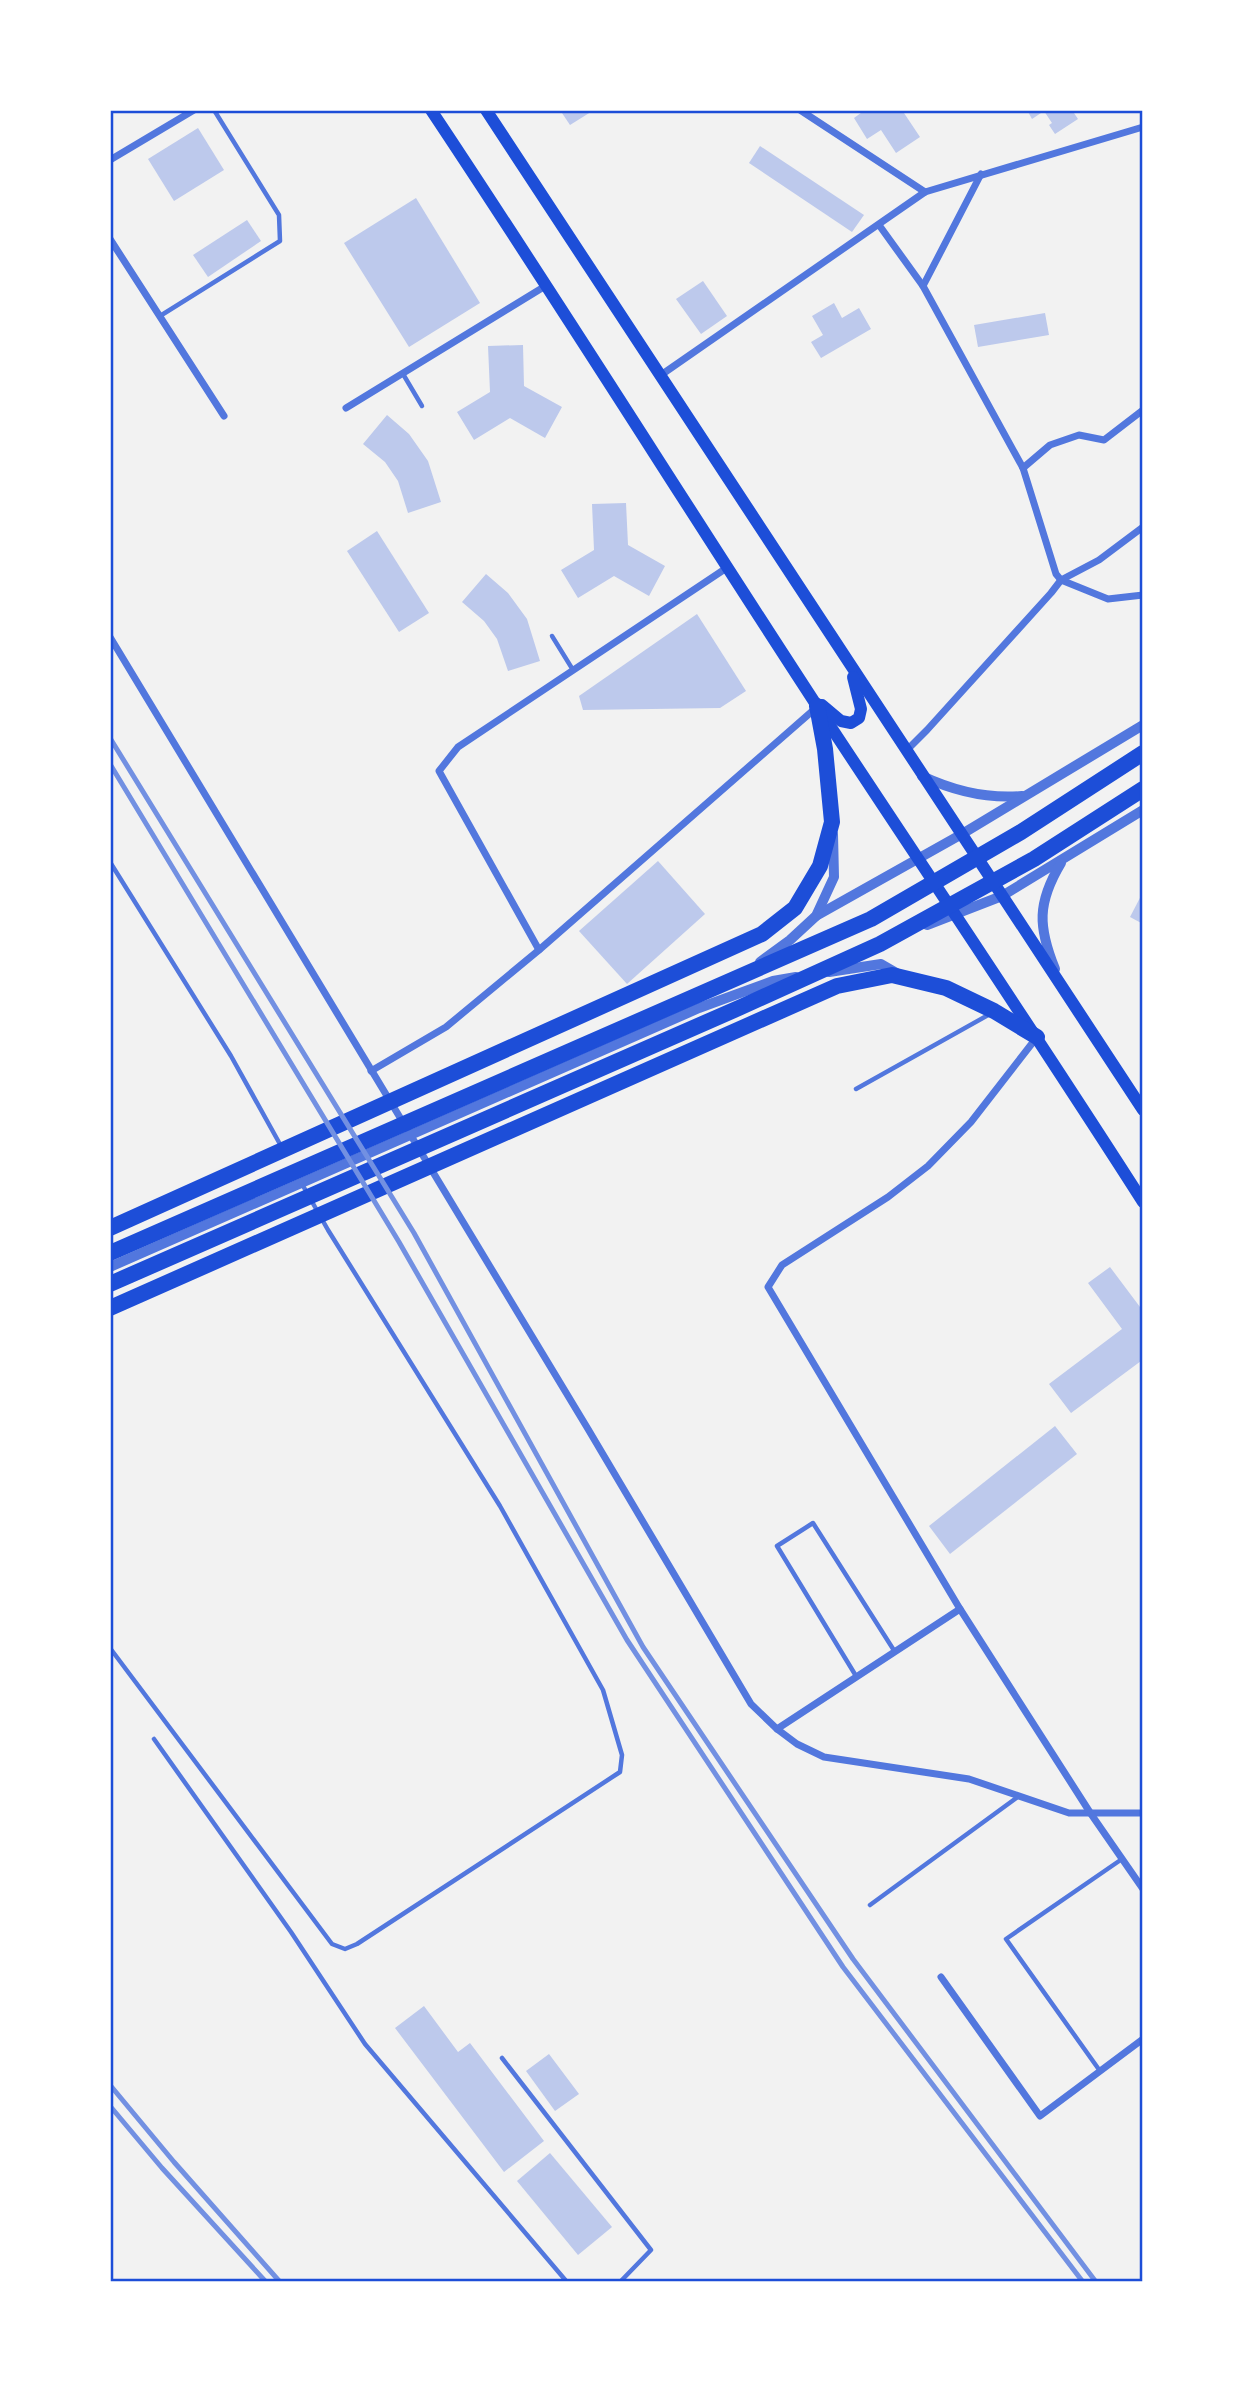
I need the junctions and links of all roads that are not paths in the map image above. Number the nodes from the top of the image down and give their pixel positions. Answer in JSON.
{"nodes":[{"id":1,"x":194,"y":110,"type":"edge"},
{"id":2,"x":214,"y":110,"type":"edge"},
{"id":3,"x":431,"y":110,"type":"edge"},
{"id":4,"x":486,"y":110,"type":"edge"},
{"id":5,"x":800,"y":110,"type":"edge"},
{"id":6,"x":1143,"y":127,"type":"edge"},
{"id":7,"x":110,"y":160,"type":"edge"},
{"id":8,"x":981,"y":174,"type":"junction"},
{"id":9,"x":925,"y":192,"type":"junction"},
{"id":10,"x":879,"y":225,"type":"junction"},
{"id":11,"x":110,"y":239,"type":"edge"},
{"id":12,"x":547,"y":285,"type":"junction"},
{"id":13,"x":923,"y":286,"type":"junction"},
{"id":14,"x":160,"y":316,"type":"junction"},
{"id":15,"x":403,"y":373,"type":"junction"},
{"id":16,"x":661,"y":375,"type":"junction"},
{"id":17,"x":422,"y":406,"type":"dead end"},
{"id":18,"x":346,"y":408,"type":"dead end"},
{"id":19,"x":1143,"y":410,"type":"edge"},
{"id":20,"x":224,"y":415,"type":"dead end"},
{"id":21,"x":1023,"y":468,"type":"junction"},
{"id":22,"x":1143,"y":527,"type":"edge"},
{"id":23,"x":729,"y":567,"type":"junction"},
{"id":24,"x":1061,"y":580,"type":"junction"},
{"id":25,"x":1143,"y":595,"type":"edge"},
{"id":26,"x":552,"y":636,"type":"dead end"},
{"id":27,"x":110,"y":637,"type":"edge"},
{"id":28,"x":850,"y":666,"type":"junction"},
{"id":29,"x":574,"y":671,"type":"junction"},
{"id":30,"x":814,"y":701,"type":"junction"},
{"id":31,"x":1143,"y":725,"type":"edge"},
{"id":32,"x":905,"y":751,"type":"junction"},
{"id":33,"x":1143,"y":753,"type":"edge"},
{"id":34,"x":922,"y":776,"type":"junction"},
{"id":35,"x":1143,"y":789,"type":"edge"},
{"id":36,"x":1024,"y":796,"type":"junction"},
{"id":37,"x":1143,"y":810,"type":"edge"},
{"id":38,"x":832,"y":822,"type":"junction"},
{"id":39,"x":962,"y":834,"type":"junction"},
{"id":40,"x":918,"y":858,"type":"junction"},
{"id":41,"x":1064,"y":859,"type":"junction"},
{"id":42,"x":110,"y":862,"type":"edge"},
{"id":43,"x":1002,"y":896,"type":"junction"},
{"id":44,"x":955,"y":915,"type":"junction"},
{"id":45,"x":816,"y":916,"type":"junction"},
{"id":46,"x":539,"y":950,"type":"junction"},
{"id":47,"x":906,"y":978,"type":"junction"},
{"id":48,"x":1058,"y":979,"type":"junction"},
{"id":49,"x":773,"y":981,"type":"junction"},
{"id":50,"x":699,"y":1008,"type":"junction"},
{"id":51,"x":994,"y":1011,"type":"junction"},
{"id":52,"x":1037,"y":1037,"type":"junction"},
{"id":53,"x":371,"y":1072,"type":"junction"},
{"id":54,"x":856,"y":1089,"type":"dead end"},
{"id":55,"x":1143,"y":1110,"type":"edge"},
{"id":56,"x":1143,"y":1202,"type":"edge"},
{"id":57,"x":110,"y":1228,"type":"edge"},
{"id":58,"x":110,"y":1253,"type":"edge"},
{"id":59,"x":110,"y":1267,"type":"edge"},
{"id":60,"x":110,"y":1284,"type":"edge"},
{"id":61,"x":110,"y":1308,"type":"edge"},
{"id":62,"x":960,"y":1609,"type":"junction"},
{"id":63,"x":110,"y":1648,"type":"edge"},
{"id":64,"x":895,"y":1652,"type":"junction"},
{"id":65,"x":856,"y":1676,"type":"junction"},
{"id":66,"x":777,"y":1728,"type":"junction"},
{"id":67,"x":155,"y":1739,"type":"dead end"},
{"id":68,"x":1019,"y":1796,"type":"junction"},
{"id":69,"x":1143,"y":1813,"type":"edge"},
{"id":70,"x":1091,"y":1814,"type":"junction"},
{"id":71,"x":1122,"y":1859,"type":"junction"},
{"id":72,"x":1143,"y":1889,"type":"edge"},
{"id":73,"x":870,"y":1905,"type":"dead end"},
{"id":74,"x":941,"y":1977,"type":"dead end"},
{"id":75,"x":1143,"y":2039,"type":"edge"},
{"id":76,"x":502,"y":2058,"type":"dead end"},
{"id":77,"x":1100,"y":2071,"type":"junction"},
{"id":78,"x":567,"y":2282,"type":"edge"},
{"id":79,"x":620,"y":2282,"type":"edge"}],
"edges":[{"from":1,"to":7,"type":"street"},
{"from":2,"to":14,"type":"lane"},
{"from":3,"to":12,"type":"main road"},
{"from":4,"to":16,"type":"main road"},
{"from":5,"to":9,"type":"street"},
{"from":6,"to":8,"type":"street"},
{"from":8,"to":9,"type":"street"},
{"from":8,"to":13,"type":"street"},
{"from":9,"to":10,"type":"street"},
{"from":10,"to":13,"type":"street"},
{"from":10,"to":16,"type":"street"},
{"from":11,"to":14,"type":"street"},
{"from":12,"to":15,"type":"street"},
{"from":12,"to":23,"type":"main road"},
{"from":13,"to":21,"type":"street"},
{"from":14,"to":20,"type":"street"},
{"from":15,"to":17,"type":"lane"},
{"from":15,"to":18,"type":"street"},
{"from":16,"to":28,"type":"main road"},
{"from":19,"to":21,"type":"street"},
{"from":21,"to":24,"type":"street"},
{"from":22,"to":24,"type":"street"},
{"from":23,"to":29,"type":"street"},
{"from":23,"to":30,"type":"main road"},
{"from":24,"to":25,"type":"street"},
{"from":24,"to":32,"type":"street"},
{"from":26,"to":29,"type":"lane"},
{"from":27,"to":53,"type":"street"},
{"from":28,"to":30,"type":"main road"},
{"from":28,"to":32,"type":"main road"},
{"from":29,"to":46,"type":"street"},
{"from":30,"to":38,"type":"highway"},
{"from":30,"to":40,"type":"main road"},
{"from":30,"to":46,"type":"street"},
{"from":31,"to":36,"type":"street"},
{"from":32,"to":34,"type":"main road"},
{"from":33,"to":58,"type":"highway"},
{"from":34,"to":36,"type":"street"},
{"from":34,"to":39,"type":"main road"},
{"from":35,"to":60,"type":"highway"},
{"from":36,"to":39,"type":"street"},
{"from":37,"to":41,"type":"street"},
{"from":38,"to":45,"type":"street"},
{"from":38,"to":57,"type":"highway"},
{"from":39,"to":40,"type":"street"},
{"from":39,"to":43,"type":"main road"},
{"from":40,"to":44,"type":"main road"},
{"from":40,"to":45,"type":"street"},
{"from":41,"to":43,"type":"street"},
{"from":41,"to":48,"type":"street"},
{"from":42,"to":63,"type":"lane"},
{"from":43,"to":44,"type":"street"},
{"from":43,"to":48,"type":"main road"},
{"from":44,"to":49,"type":"street"},
{"from":44,"to":52,"type":"main road"},
{"from":45,"to":50,"type":"street"},
{"from":46,"to":53,"type":"street"},
{"from":47,"to":49,"type":"street"},
{"from":47,"to":51,"type":"highway"},
{"from":47,"to":61,"type":"highway"},
{"from":48,"to":55,"type":"main road"},
{"from":49,"to":50,"type":"street"},
{"from":50,"to":59,"type":"street"},
{"from":51,"to":52,"type":"highway"},
{"from":51,"to":54,"type":"lane"},
{"from":52,"to":56,"type":"main road"},
{"from":52,"to":62,"type":"street"},
{"from":53,"to":66,"type":"street"},
{"from":62,"to":64,"type":"street"},
{"from":62,"to":70,"type":"street"},
{"from":64,"to":65,"type":"street"},
{"from":64,"to":65,"type":"lane"},
{"from":65,"to":66,"type":"street"},
{"from":66,"to":68,"type":"street"},
{"from":67,"to":78,"type":"lane"},
{"from":68,"to":70,"type":"street"},
{"from":68,"to":73,"type":"lane"},
{"from":69,"to":70,"type":"street"},
{"from":70,"to":71,"type":"street"},
{"from":71,"to":72,"type":"street"},
{"from":71,"to":77,"type":"lane"},
{"from":74,"to":77,"type":"street"},
{"from":75,"to":77,"type":"street"},
{"from":76,"to":79,"type":"lane"}]}
